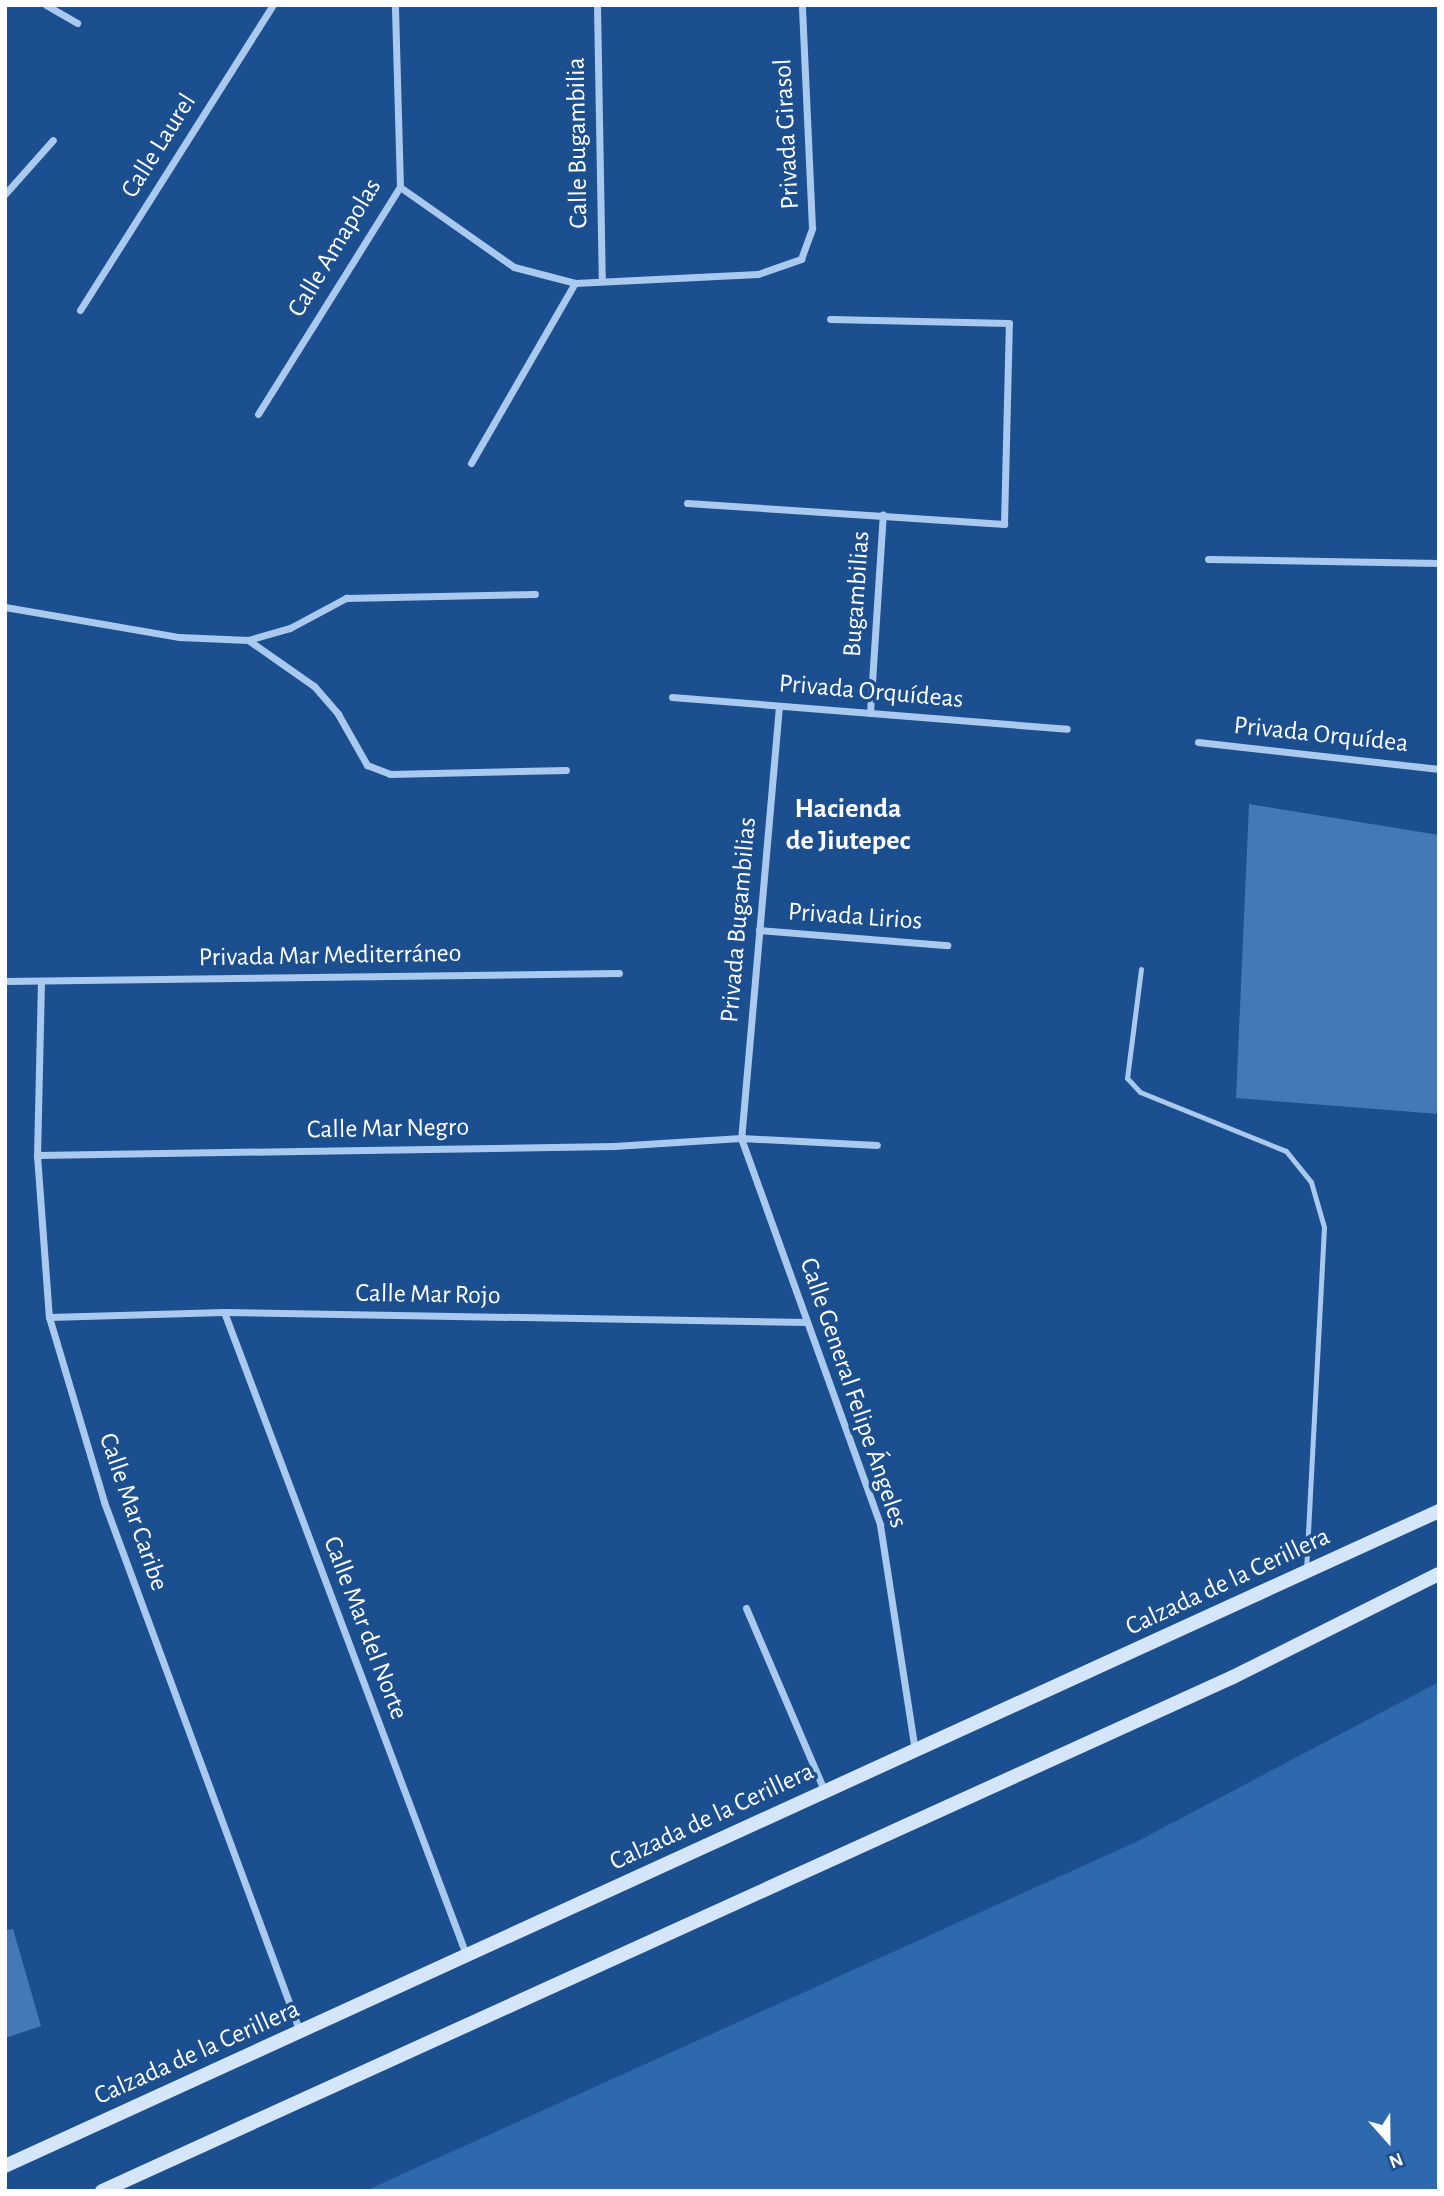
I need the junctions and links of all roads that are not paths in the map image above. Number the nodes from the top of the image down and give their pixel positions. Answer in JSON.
{"nodes":[{"id":1,"x":46,"y":5,"type":"edge"},
{"id":2,"x":274,"y":5,"type":"edge"},
{"id":3,"x":395,"y":5,"type":"edge"},
{"id":4,"x":597,"y":5,"type":"edge"},
{"id":5,"x":802,"y":5,"type":"edge"},
{"id":6,"x":77,"y":23,"type":"dead end"},
{"id":7,"x":52,"y":140,"type":"dead end"},
{"id":8,"x":400,"y":187,"type":"junction"},
{"id":9,"x":5,"y":194,"type":"edge"},
{"id":10,"x":602,"y":281,"type":"junction"},
{"id":11,"x":575,"y":283,"type":"junction"},
{"id":12,"x":80,"y":310,"type":"dead end"},
{"id":13,"x":831,"y":318,"type":"dead end"},
{"id":14,"x":258,"y":414,"type":"dead end"},
{"id":15,"x":471,"y":463,"type":"dead end"},
{"id":16,"x":687,"y":503,"type":"dead end"},
{"id":17,"x":883,"y":514,"type":"junction"},
{"id":18,"x":1208,"y":559,"type":"dead end"},
{"id":19,"x":1439,"y":563,"type":"edge"},
{"id":20,"x":536,"y":594,"type":"dead end"},
{"id":21,"x":5,"y":607,"type":"edge"},
{"id":22,"x":248,"y":640,"type":"junction"},
{"id":23,"x":672,"y":697,"type":"dead end"},
{"id":24,"x":779,"y":706,"type":"junction"},
{"id":25,"x":870,"y":713,"type":"junction"},
{"id":26,"x":1067,"y":729,"type":"dead end"},
{"id":27,"x":1198,"y":742,"type":"dead end"},
{"id":28,"x":1439,"y":769,"type":"edge"},
{"id":29,"x":566,"y":770,"type":"dead end"},
{"id":30,"x":759,"y":930,"type":"junction"},
{"id":31,"x":947,"y":945,"type":"dead end"},
{"id":32,"x":1141,"y":970,"type":"dead end"},
{"id":33,"x":619,"y":973,"type":"dead end"},
{"id":34,"x":5,"y":981,"type":"edge"},
{"id":35,"x":41,"y":981,"type":"junction"},
{"id":36,"x":741,"y":1138,"type":"junction"},
{"id":37,"x":877,"y":1144,"type":"dead end"},
{"id":38,"x":37,"y":1155,"type":"junction"},
{"id":39,"x":224,"y":1312,"type":"junction"},
{"id":40,"x":49,"y":1317,"type":"junction"},
{"id":41,"x":807,"y":1322,"type":"junction"},
{"id":42,"x":1439,"y":1511,"type":"edge"},
{"id":43,"x":1306,"y":1574,"type":"junction"},
{"id":44,"x":1439,"y":1574,"type":"edge"},
{"id":45,"x":746,"y":1608,"type":"dead end"},
{"id":46,"x":915,"y":1750,"type":"junction"},
{"id":47,"x":825,"y":1792,"type":"junction"},
{"id":48,"x":467,"y":1957,"type":"junction"},
{"id":49,"x":301,"y":2034,"type":"junction"},
{"id":50,"x":5,"y":2165,"type":"edge"},
{"id":51,"x":102,"y":2191,"type":"edge"}],
"edges":[{"from":1,"to":6,"type":"street"},
{"from":2,"to":12,"type":"street","name":"Calle Laurel"},
{"from":3,"to":8,"type":"street","name":"Calle Amapolas"},
{"from":4,"to":10,"type":"street","name":"Calle Bugambilia"},
{"from":5,"to":10,"type":"street","name":"Privada Girasol"},
{"from":7,"to":9,"type":"street"},
{"from":8,"to":11,"type":"street"},
{"from":8,"to":14,"type":"street","name":"Calle Amapolas"},
{"from":10,"to":11,"type":"street"},
{"from":11,"to":15,"type":"street"},
{"from":13,"to":17,"type":"street","name":"Bugambilias"},
{"from":16,"to":17,"type":"street"},
{"from":17,"to":25,"type":"street","name":"Bugambilias"},
{"from":18,"to":19,"type":"street"},
{"from":20,"to":22,"type":"street"},
{"from":21,"to":22,"type":"street"},
{"from":22,"to":29,"type":"street"},
{"from":23,"to":24,"type":"street","name":"Privada Orquídeas"},
{"from":24,"to":25,"type":"street","name":"Privada Orquídeas"},
{"from":24,"to":30,"type":"street","name":"Privada Bugambilias"},
{"from":25,"to":26,"type":"street","name":"Privada Orquídeas"},
{"from":27,"to":28,"type":"street","name":"Privada Orquídea"},
{"from":30,"to":31,"type":"street","name":"Privada Lirios"},
{"from":30,"to":36,"type":"street","name":"Privada Bugambilias"},
{"from":32,"to":43,"type":"lane"},
{"from":33,"to":35,"type":"street","name":"Privada Mar Mediterráneo"},
{"from":34,"to":35,"type":"street","name":"Privada Mar Mediterráneo"},
{"from":35,"to":38,"type":"street","name":"Calle Mar Caribe"},
{"from":36,"to":37,"type":"street","name":"Calle Mar Negro"},
{"from":36,"to":38,"type":"street","name":"Calle Mar Negro"},
{"from":36,"to":41,"type":"street","name":"Calle General Felipe Ángeles"},
{"from":38,"to":40,"type":"street","name":"Calle Mar Caribe"},
{"from":39,"to":40,"type":"street","name":"Calle Mar Rojo"},
{"from":39,"to":41,"type":"street","name":"Calle Mar Rojo"},
{"from":39,"to":48,"type":"street","name":"Calle Mar del Norte"},
{"from":40,"to":49,"type":"street","name":"Calle Mar Caribe"},
{"from":41,"to":46,"type":"street","name":"Calle General Felipe Ángeles"},
{"from":42,"to":43,"type":"street","name":"Calzada de la Cerillera"},
{"from":43,"to":46,"type":"street","name":"Calzada de la Cerillera"},
{"from":44,"to":51,"type":"street"},
{"from":45,"to":47,"type":"street"},
{"from":46,"to":47,"type":"street","name":"Calzada de la Cerillera"},
{"from":47,"to":48,"type":"street","name":"Calzada de la Cerillera"},
{"from":48,"to":49,"type":"street","name":"Calzada de la Cerillera"},
{"from":49,"to":50,"type":"street","name":"Calzada de la Cerillera"}]}
